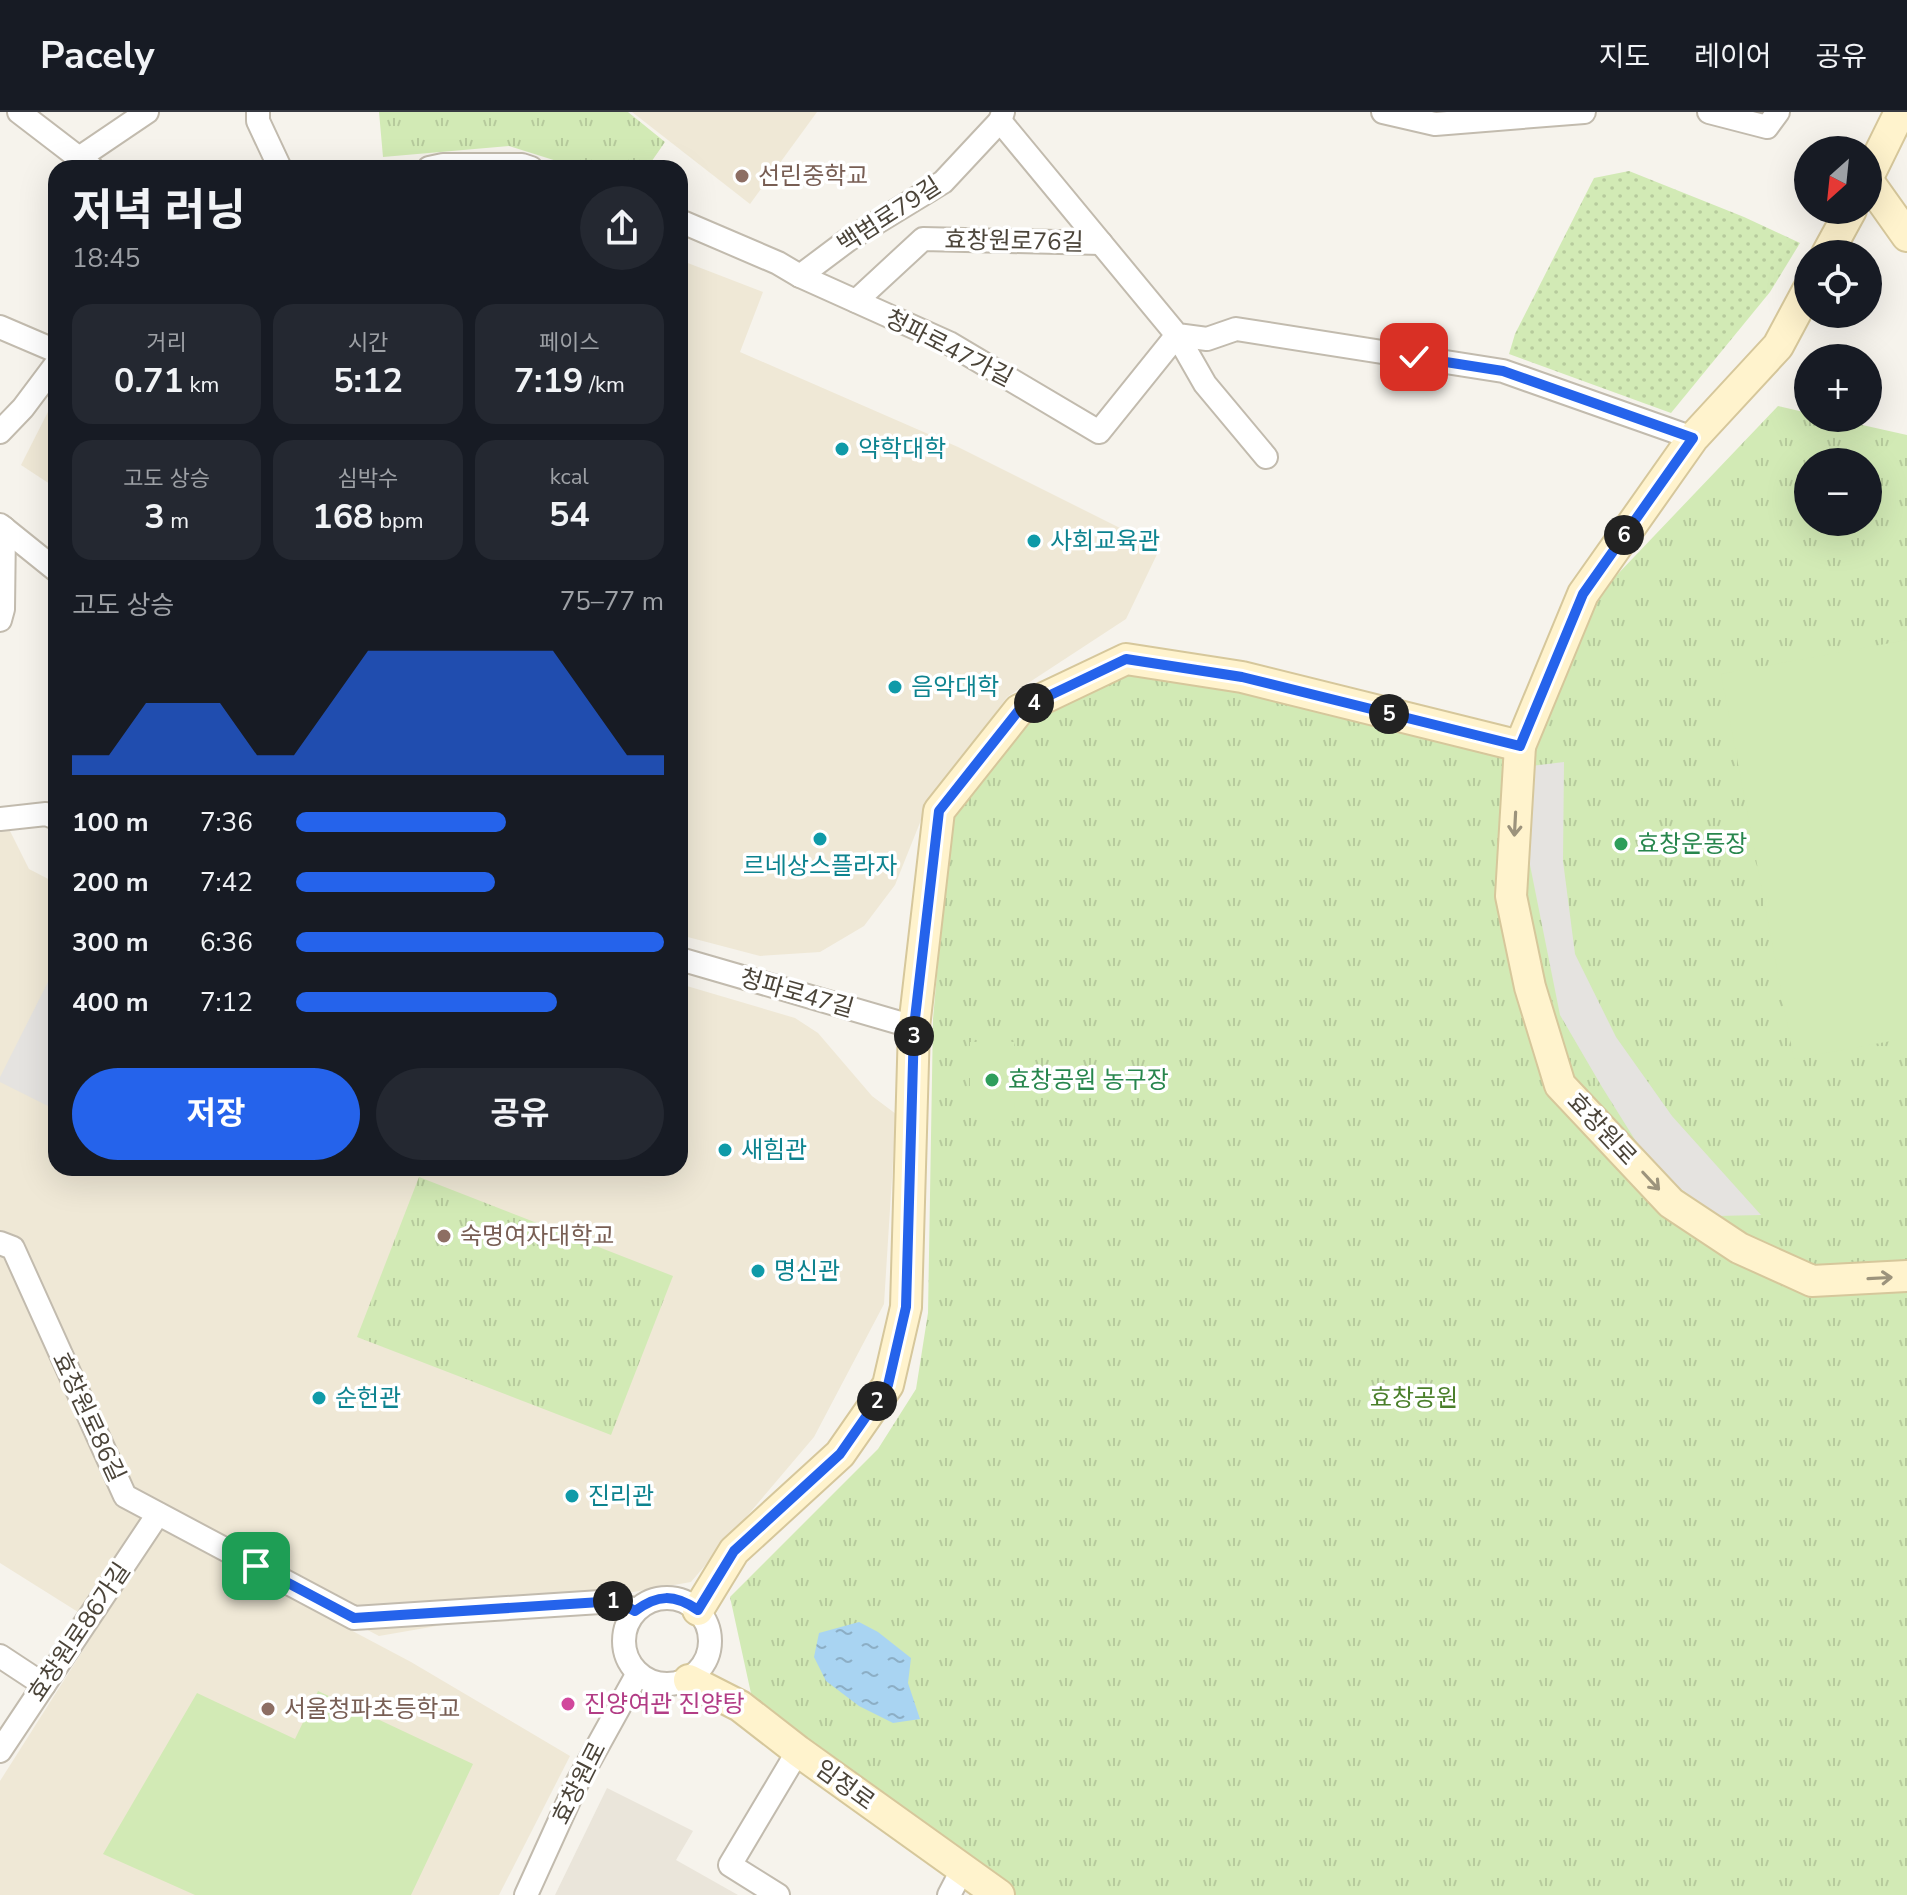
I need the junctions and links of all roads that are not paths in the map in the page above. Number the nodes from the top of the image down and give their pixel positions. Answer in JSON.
{"nodes":[{"id":1,"x":19,"y":112,"type":"edge"},
{"id":2,"x":147,"y":112,"type":"edge"},
{"id":3,"x":258,"y":112,"type":"edge"},
{"id":4,"x":1383,"y":112,"type":"edge"},
{"id":5,"x":1584,"y":112,"type":"edge"},
{"id":6,"x":1709,"y":112,"type":"edge"},
{"id":7,"x":1778,"y":112,"type":"edge"},
{"id":8,"x":1900,"y":112,"type":"edge"},
{"id":9,"x":1002,"y":117,"type":"edge"},
{"id":10,"x":1882,"y":150,"type":"edge"},
{"id":11,"x":82,"y":160,"type":"edge"},
{"id":12,"x":90,"y":160,"type":"edge"},
{"id":13,"x":276,"y":160,"type":"edge"},
{"id":14,"x":1882,"y":199,"type":"edge"},
{"id":15,"x":688,"y":224,"type":"edge"},
{"id":16,"x":1907,"y":236,"type":"edge"},
{"id":17,"x":1101,"y":243,"type":"junction"},
{"id":18,"x":800,"y":276,"type":"junction"},
{"id":19,"x":856,"y":301,"type":"junction"},
{"id":20,"x":1794,"y":316,"type":"edge"},
{"id":21,"x":0,"y":327,"type":"edge"},
{"id":22,"x":1177,"y":335,"type":"junction"},
{"id":23,"x":48,"y":348,"type":"edge"},
{"id":24,"x":48,"y":375,"type":"edge"},
{"id":25,"x":0,"y":432,"type":"edge"},
{"id":26,"x":1693,"y":438,"type":"junction"},
{"id":27,"x":1266,"y":457,"type":"dead end"},
{"id":28,"x":2,"y":526,"type":"edge"},
{"id":29,"x":48,"y":563,"type":"edge"},
{"id":30,"x":0,"y":620,"type":"edge"},
{"id":31,"x":1520,"y":746,"type":"junction"},
{"id":32,"x":48,"y":811,"type":"edge"},
{"id":33,"x":0,"y":819,"type":"edge"},
{"id":34,"x":688,"y":961,"type":"edge"},
{"id":35,"x":914,"y":1027,"type":"junction"},
{"id":36,"x":0,"y":1243,"type":"edge"},
{"id":37,"x":1907,"y":1276,"type":"edge"},
{"id":38,"x":158,"y":1514,"type":"junction"},
{"id":39,"x":698,"y":1610,"type":"junction"},
{"id":40,"x":635,"y":1611,"type":"junction"},
{"id":41,"x":0,"y":1656,"type":"edge"},
{"id":42,"x":638,"y":1673,"type":"junction"},
{"id":43,"x":689,"y":1680,"type":"junction"},
{"id":44,"x":44,"y":1685,"type":"junction"},
{"id":45,"x":0,"y":1751,"type":"edge"},
{"id":46,"x":798,"y":1751,"type":"junction"},
{"id":47,"x":956,"y":1882,"type":"edge"},
{"id":48,"x":526,"y":1895,"type":"edge"},
{"id":49,"x":778,"y":1895,"type":"edge"},
{"id":50,"x":999,"y":1895,"type":"edge"}],
"edges":[{"from":1,"to":11,"type":"street"},
{"from":2,"to":12,"type":"street"},
{"from":3,"to":13,"type":"street"},
{"from":4,"to":5,"type":"street"},
{"from":6,"to":7,"type":"street"},
{"from":8,"to":10,"type":"street"},
{"from":9,"to":17,"type":"street","name":"효창원로76길"},
{"from":9,"to":18,"type":"street","name":"백범로79길"},
{"from":14,"to":16,"type":"street"},
{"from":15,"to":18,"type":"street","name":"청파로47가길"},
{"from":17,"to":19,"type":"street","name":"효창원로76길"},
{"from":17,"to":22,"type":"street","name":"효창원로76길"},
{"from":18,"to":19,"type":"street","name":"청파로47가길"},
{"from":19,"to":22,"type":"street","name":"청파로47가길"},
{"from":20,"to":26,"type":"street","name":"효창원로"},
{"from":21,"to":23,"type":"street"},
{"from":22,"to":26,"type":"street"},
{"from":22,"to":27,"type":"street","name":"효창원로76길"},
{"from":24,"to":25,"type":"street"},
{"from":26,"to":31,"type":"street","name":"효창원로"},
{"from":28,"to":29,"type":"street"},
{"from":28,"to":30,"type":"street"},
{"from":31,"to":35,"type":"street"},
{"from":31,"to":37,"type":"street","name":"효창원로","one_way":true},
{"from":32,"to":33,"type":"street"},
{"from":34,"to":35,"type":"street","name":"청파로47길"},
{"from":35,"to":39,"type":"street"},
{"from":36,"to":38,"type":"street","name":"효창원로86길"},
{"from":38,"to":40,"type":"street","name":"효창원로86길"},
{"from":38,"to":44,"type":"street","name":"효창원로86가길"},
{"from":39,"to":40,"type":"street"},
{"from":39,"to":43,"type":"street"},
{"from":40,"to":42,"type":"street"},
{"from":41,"to":44,"type":"street"},
{"from":42,"to":43,"type":"street"},
{"from":42,"to":48,"type":"street","name":"효창원로"},
{"from":43,"to":46,"type":"street","name":"임정로"},
{"from":44,"to":45,"type":"street","name":"효창원로86가길"},
{"from":46,"to":47,"type":"street","name":"임정로"},
{"from":46,"to":49,"type":"street"},
{"from":47,"to":50,"type":"street","name":"임정로"}]}
